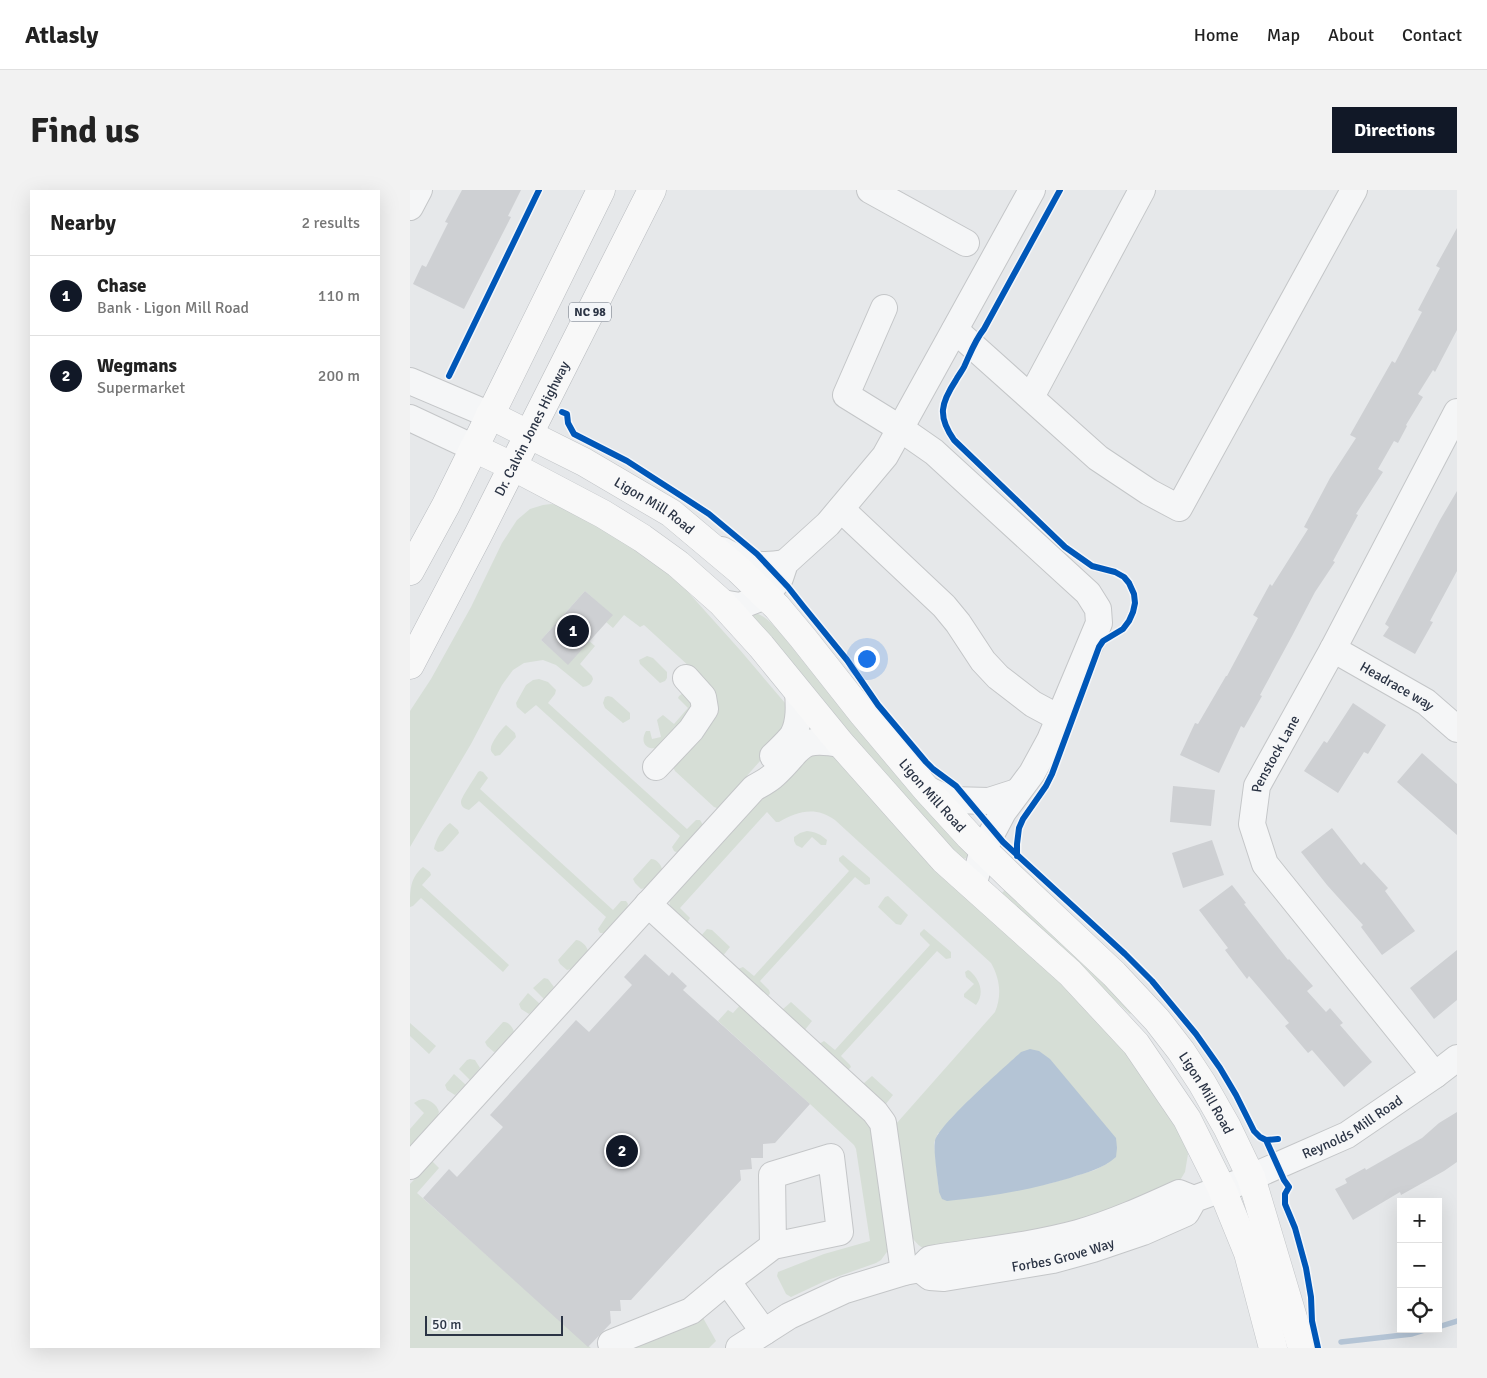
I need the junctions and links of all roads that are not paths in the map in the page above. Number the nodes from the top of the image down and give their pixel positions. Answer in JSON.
{"nodes":[{"id":1,"x":419,"y":190,"type":"edge"},
{"id":2,"x":601,"y":190,"type":"edge"},
{"id":3,"x":652,"y":190,"type":"edge"},
{"id":4,"x":870,"y":190,"type":"edge"},
{"id":5,"x":1032,"y":190,"type":"edge"},
{"id":6,"x":1142,"y":190,"type":"edge"},
{"id":7,"x":1354,"y":190,"type":"edge"},
{"id":8,"x":410,"y":208,"type":"edge"},
{"id":9,"x":966,"y":243,"type":"dead end"},
{"id":10,"x":884,"y":308,"type":"dead end"},
{"id":11,"x":955,"y":330,"type":"junction"},
{"id":12,"x":410,"y":381,"type":"edge"},
{"id":13,"x":1031,"y":397,"type":"junction"},
{"id":14,"x":1457,"y":412,"type":"edge"},
{"id":15,"x":490,"y":415,"type":"junction"},
{"id":16,"x":410,"y":418,"type":"edge"},
{"id":17,"x":901,"y":429,"type":"junction"},
{"id":18,"x":528,"y":434,"type":"junction"},
{"id":19,"x":474,"y":448,"type":"junction"},
{"id":20,"x":512,"y":466,"type":"junction"},
{"id":21,"x":841,"y":509,"type":"junction"},
{"id":22,"x":704,"y":540,"type":"junction"},
{"id":23,"x":785,"y":563,"type":"junction"},
{"id":24,"x":410,"y":571,"type":"edge"},
{"id":25,"x":765,"y":596,"type":"junction"},
{"id":26,"x":722,"y":603,"type":"junction"},
{"id":27,"x":1333,"y":649,"type":"junction"},
{"id":28,"x":410,"y":665,"type":"edge"},
{"id":29,"x":686,"y":678,"type":"dead end"},
{"id":30,"x":798,"y":691,"type":"junction"},
{"id":31,"x":1059,"y":718,"type":"junction"},
{"id":32,"x":1457,"y":729,"type":"edge"},
{"id":33,"x":841,"y":744,"type":"junction"},
{"id":34,"x":656,"y":767,"type":"dead end"},
{"id":35,"x":754,"y":788,"type":"junction"},
{"id":36,"x":926,"y":789,"type":"junction"},
{"id":37,"x":1017,"y":792,"type":"junction"},
{"id":38,"x":983,"y":850,"type":"junction"},
{"id":39,"x":973,"y":886,"type":"junction"},
{"id":40,"x":648,"y":904,"type":"junction"},
{"id":41,"x":1457,"y":1058,"type":"edge"},
{"id":42,"x":1435,"y":1075,"type":"junction"},
{"id":43,"x":410,"y":1166,"type":"edge"},
{"id":44,"x":1237,"y":1183,"type":"junction"},
{"id":45,"x":773,"y":1246,"type":"dead end"},
{"id":46,"x":912,"y":1270,"type":"junction"},
{"id":47,"x":727,"y":1281,"type":"junction"},
{"id":48,"x":764,"y":1332,"type":"junction"},
{"id":49,"x":611,"y":1344,"type":"dead end"},
{"id":50,"x":739,"y":1348,"type":"edge"},
{"id":51,"x":1273,"y":1348,"type":"edge"},
{"id":52,"x":1302,"y":1348,"type":"edge"}],
"edges":[{"from":1,"to":8,"type":"street"},
{"from":2,"to":15,"type":"main road"},
{"from":3,"to":18,"type":"main road","name":"Dr. Calvin Jones Highway","number":"NC 98"},
{"from":4,"to":9,"type":"street"},
{"from":5,"to":11,"type":"street"},
{"from":6,"to":13,"type":"street"},
{"from":7,"to":13,"type":"street"},
{"from":10,"to":17,"type":"street"},
{"from":11,"to":13,"type":"street"},
{"from":11,"to":17,"type":"street"},
{"from":12,"to":15,"type":"street","name":"Ligon Mill Road"},
{"from":14,"to":27,"type":"street","name":"Penstock Lane"},
{"from":15,"to":18,"type":"main road","name":"Ligon Mill Road"},
{"from":15,"to":19,"type":"main road"},
{"from":16,"to":19,"type":"street","name":"Ligon Mill Road"},
{"from":17,"to":21,"type":"street"},
{"from":17,"to":31,"type":"street"},
{"from":18,"to":20,"type":"main road","name":"Dr. Calvin Jones Highway","number":"NC 98"},
{"from":18,"to":22,"type":"main road","name":"Ligon Mill Road"},
{"from":19,"to":20,"type":"main road","name":"Ligon Mill Road"},
{"from":19,"to":24,"type":"main road"},
{"from":20,"to":26,"type":"main road","name":"Ligon Mill Road"},
{"from":20,"to":28,"type":"main road","name":"Dr. Calvin Jones Highway","number":"NC 98"},
{"from":21,"to":23,"type":"street"},
{"from":21,"to":31,"type":"street"},
{"from":22,"to":23,"type":"street"},
{"from":22,"to":25,"type":"main road","name":"Ligon Mill Road"},
{"from":23,"to":25,"type":"street"},
{"from":25,"to":26,"type":"street"},
{"from":25,"to":36,"type":"main road","name":"Ligon Mill Road"},
{"from":26,"to":30,"type":"main road","name":"Ligon Mill Road"},
{"from":27,"to":32,"type":"street","name":"Headrace way"},
{"from":27,"to":42,"type":"street","name":"Penstock Lane"},
{"from":29,"to":34,"type":"street"},
{"from":30,"to":33,"type":"main road","name":"Ligon Mill Road"},
{"from":30,"to":35,"type":"street"},
{"from":31,"to":37,"type":"street"},
{"from":33,"to":35,"type":"street"},
{"from":33,"to":39,"type":"main road","name":"Ligon Mill Road"},
{"from":35,"to":40,"type":"street"},
{"from":36,"to":37,"type":"street"},
{"from":36,"to":38,"type":"main road","name":"Ligon Mill Road"},
{"from":37,"to":38,"type":"street"},
{"from":38,"to":39,"type":"street"},
{"from":38,"to":44,"type":"main road","name":"Ligon Mill Road"},
{"from":39,"to":44,"type":"main road","name":"Ligon Mill Road"},
{"from":40,"to":43,"type":"street"},
{"from":40,"to":46,"type":"street"},
{"from":41,"to":42,"type":"street","name":"Reynolds Mill Road"},
{"from":42,"to":44,"type":"street","name":"Reynolds Mill Road"},
{"from":44,"to":46,"type":"street","name":"Forbes Grove Way"},
{"from":44,"to":51,"type":"main road","name":"Ligon Mill Road"},
{"from":44,"to":52,"type":"main road","name":"Ligon Mill Road"},
{"from":45,"to":47,"type":"street"},
{"from":46,"to":48,"type":"street"},
{"from":47,"to":48,"type":"street"},
{"from":47,"to":49,"type":"street"},
{"from":48,"to":50,"type":"street"}]}
